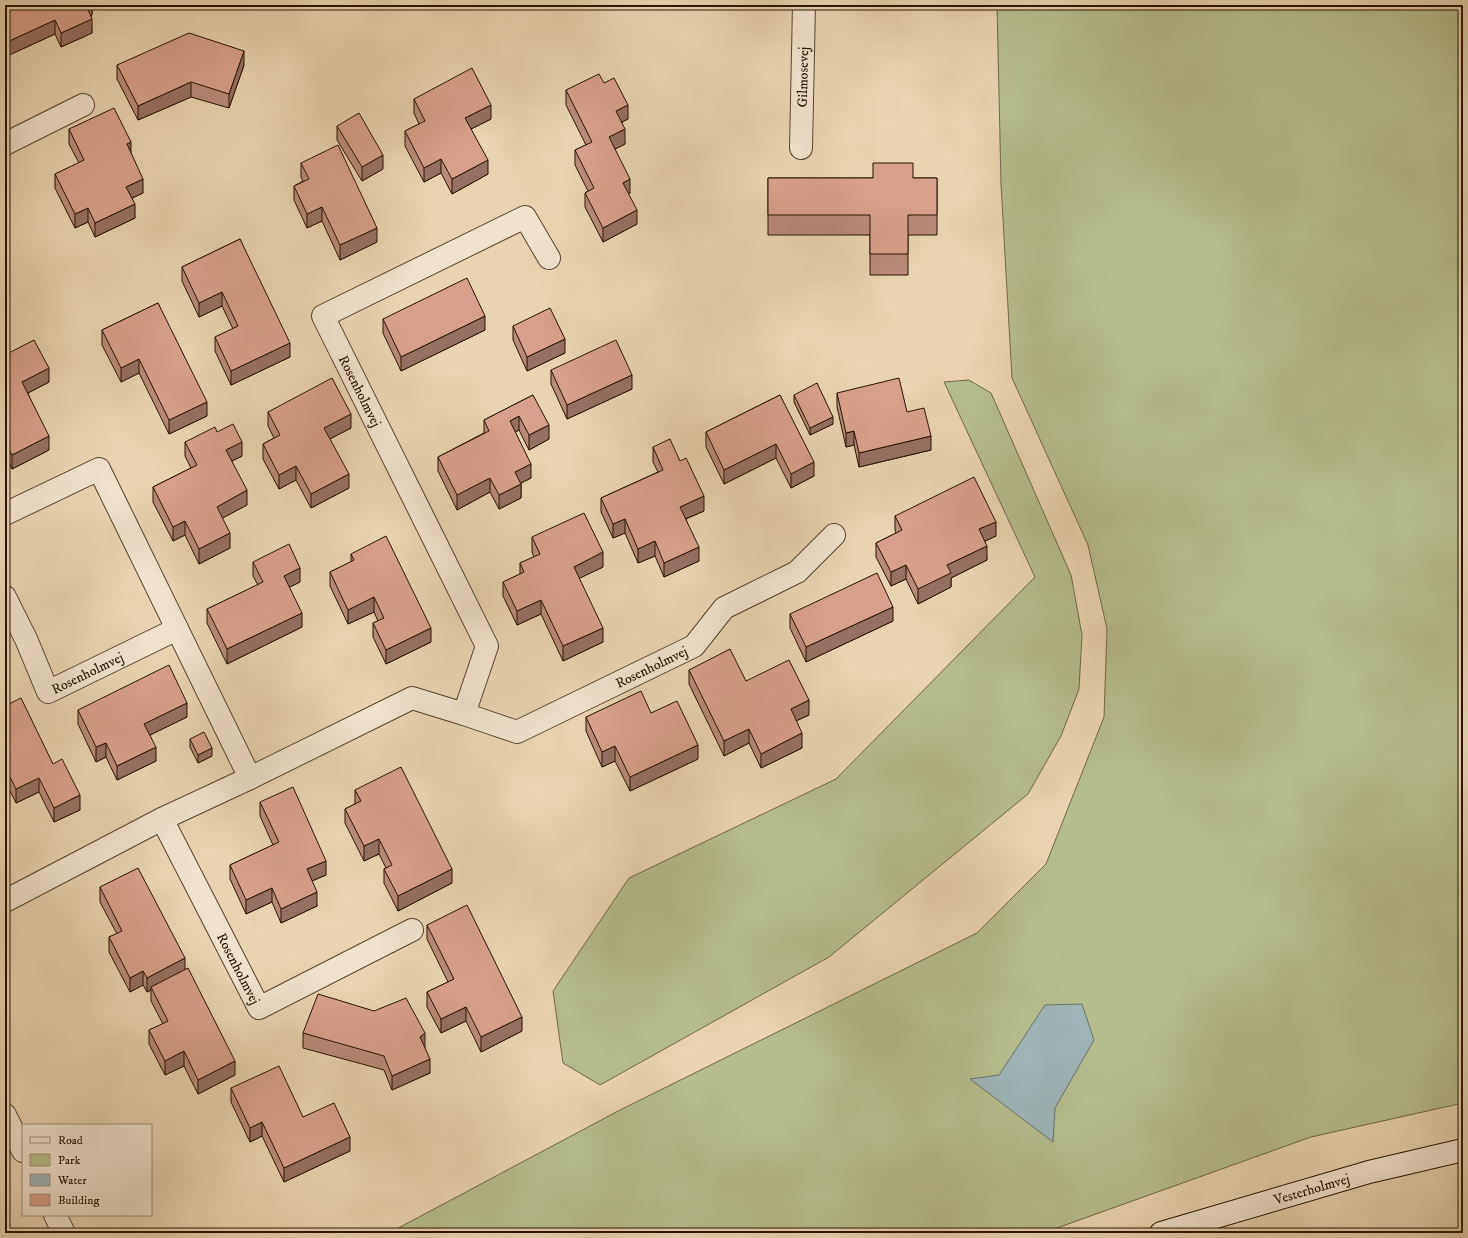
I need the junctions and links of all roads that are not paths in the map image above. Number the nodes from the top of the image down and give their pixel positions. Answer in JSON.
{"nodes":[{"id":1,"x":804,"y":5,"type":"edge"},
{"id":2,"x":83,"y":105,"type":"dead end"},
{"id":3,"x":5,"y":144,"type":"edge"},
{"id":4,"x":801,"y":148,"type":"dead end"},
{"id":5,"x":549,"y":258,"type":"dead end"},
{"id":6,"x":5,"y":514,"type":"edge"},
{"id":7,"x":834,"y":535,"type":"dead end"},
{"id":8,"x":5,"y":597,"type":"edge"},
{"id":9,"x":177,"y":629,"type":"junction"},
{"id":10,"x":464,"y":714,"type":"junction"},
{"id":11,"x":250,"y":778,"type":"junction"},
{"id":12,"x":162,"y":819,"type":"junction"},
{"id":13,"x":5,"y":901,"type":"edge"},
{"id":14,"x":412,"y":930,"type":"dead end"},
{"id":15,"x":5,"y":1115,"type":"edge"},
{"id":16,"x":22,"y":1150,"type":"edge"},
{"id":17,"x":1463,"y":1150,"type":"edge"},
{"id":18,"x":56,"y":1216,"type":"edge"},
{"id":19,"x":64,"y":1233,"type":"edge"},
{"id":20,"x":1162,"y":1233,"type":"edge"}],
"edges":[{"from":1,"to":4,"type":"street","name":"Gilmosevej"},
{"from":2,"to":3,"type":"street"},
{"from":5,"to":10,"type":"street","name":"Rosenholmvej"},
{"from":6,"to":9,"type":"street"},
{"from":7,"to":10,"type":"street","name":"Rosenholmvej"},
{"from":8,"to":9,"type":"street","name":"Rosenholmvej"},
{"from":9,"to":11,"type":"street"},
{"from":10,"to":11,"type":"street","name":"Rosenholmvej"},
{"from":11,"to":12,"type":"street","name":"Rosenholmvej"},
{"from":12,"to":13,"type":"street","name":"Rosenholmvej"},
{"from":12,"to":14,"type":"street","name":"Rosenholmvej"},
{"from":15,"to":16,"type":"street"},
{"from":17,"to":20,"type":"street","name":"Vesterholmvej"},
{"from":18,"to":19,"type":"street"}]}
